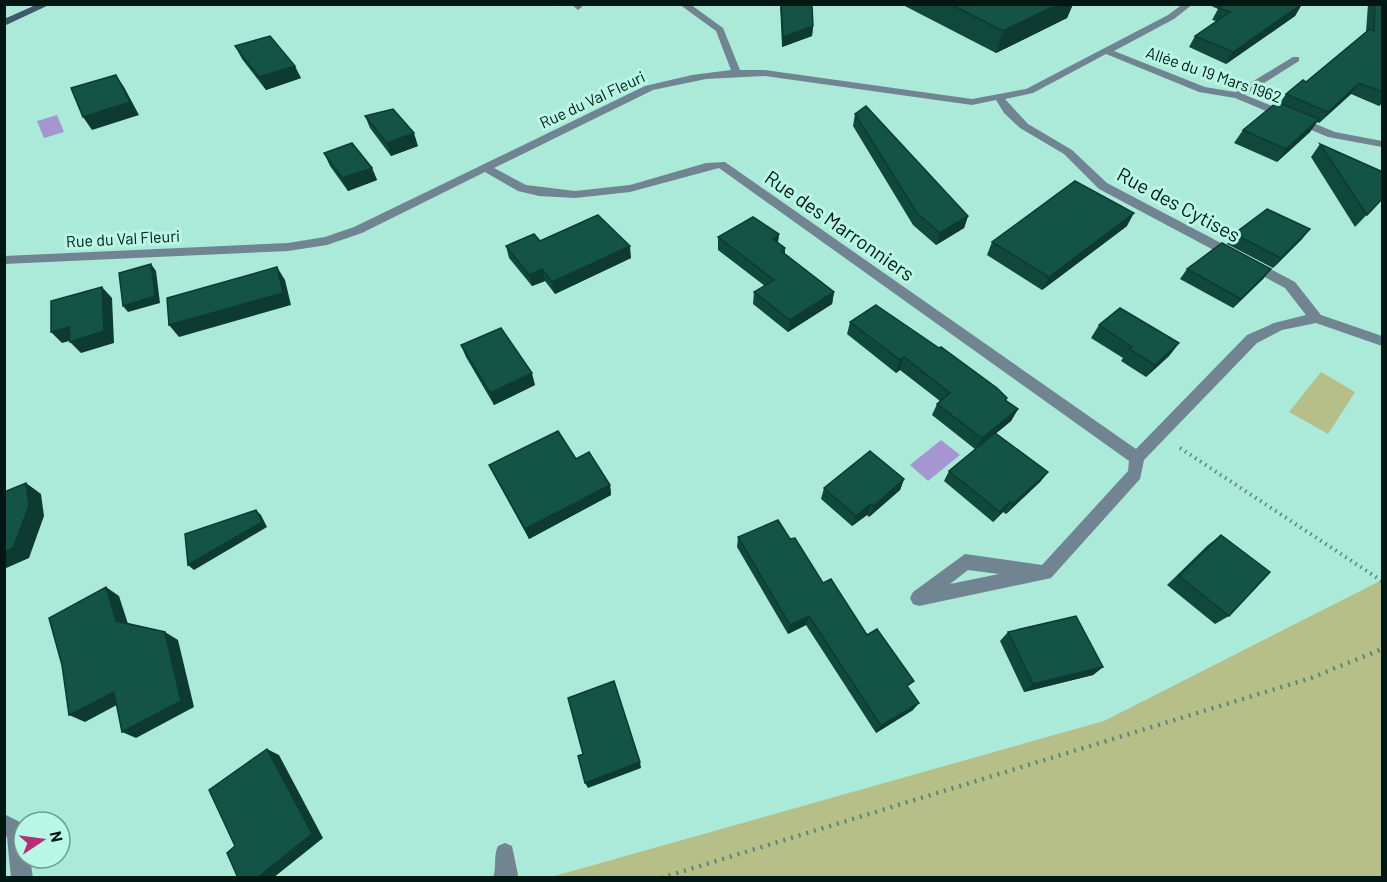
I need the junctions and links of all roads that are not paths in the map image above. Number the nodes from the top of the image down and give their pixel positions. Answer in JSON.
{"nodes":[{"id":1,"x":47,"y":4,"type":"edge"},
{"id":2,"x":683,"y":4,"type":"edge"},
{"id":3,"x":1189,"y":4,"type":"edge"},
{"id":4,"x":4,"y":23,"type":"edge"},
{"id":5,"x":1104,"y":51,"type":"junction"},
{"id":6,"x":1296,"y":59,"type":"dead end"},
{"id":7,"x":736,"y":71,"type":"junction"},
{"id":8,"x":1238,"y":95,"type":"junction"},
{"id":9,"x":1000,"y":99,"type":"junction"},
{"id":10,"x":1383,"y":144,"type":"edge"},
{"id":11,"x":486,"y":168,"type":"junction"},
{"id":12,"x":4,"y":260,"type":"edge"},
{"id":13,"x":1316,"y":318,"type":"junction"},
{"id":14,"x":1383,"y":341,"type":"edge"},
{"id":15,"x":1137,"y":458,"type":"junction"},
{"id":16,"x":1045,"y":573,"type":"junction"},
{"id":17,"x":4,"y":824,"type":"edge"},
{"id":18,"x":505,"y":853,"type":"dead end"},
{"id":19,"x":22,"y":878,"type":"edge"},
{"id":20,"x":503,"y":878,"type":"edge"}],
"edges":[{"from":1,"to":4,"type":"main road"},
{"from":2,"to":7,"type":"street"},
{"from":3,"to":5,"type":"street","name":"Rue du Val Fleuri"},
{"from":5,"to":8,"type":"street","name":"Allée du 19 Mars 1962"},
{"from":5,"to":9,"type":"street","name":"Rue du Val Fleuri"},
{"from":6,"to":8,"type":"street"},
{"from":7,"to":9,"type":"street","name":"Rue du Val Fleuri"},
{"from":7,"to":11,"type":"street","name":"Rue du Val Fleuri"},
{"from":8,"to":10,"type":"street","name":"Allée du 19 Mars 1962"},
{"from":9,"to":13,"type":"street","name":"Rue des Cytises"},
{"from":11,"to":12,"type":"street","name":"Rue du Val Fleuri"},
{"from":11,"to":15,"type":"street","name":"Rue des Marronniers"},
{"from":13,"to":14,"type":"street"},
{"from":13,"to":15,"type":"street"},
{"from":15,"to":16,"type":"street"},
{"from":16,"to":16,"type":"street"},
{"from":17,"to":19,"type":"street"},
{"from":18,"to":20,"type":"street"}]}
